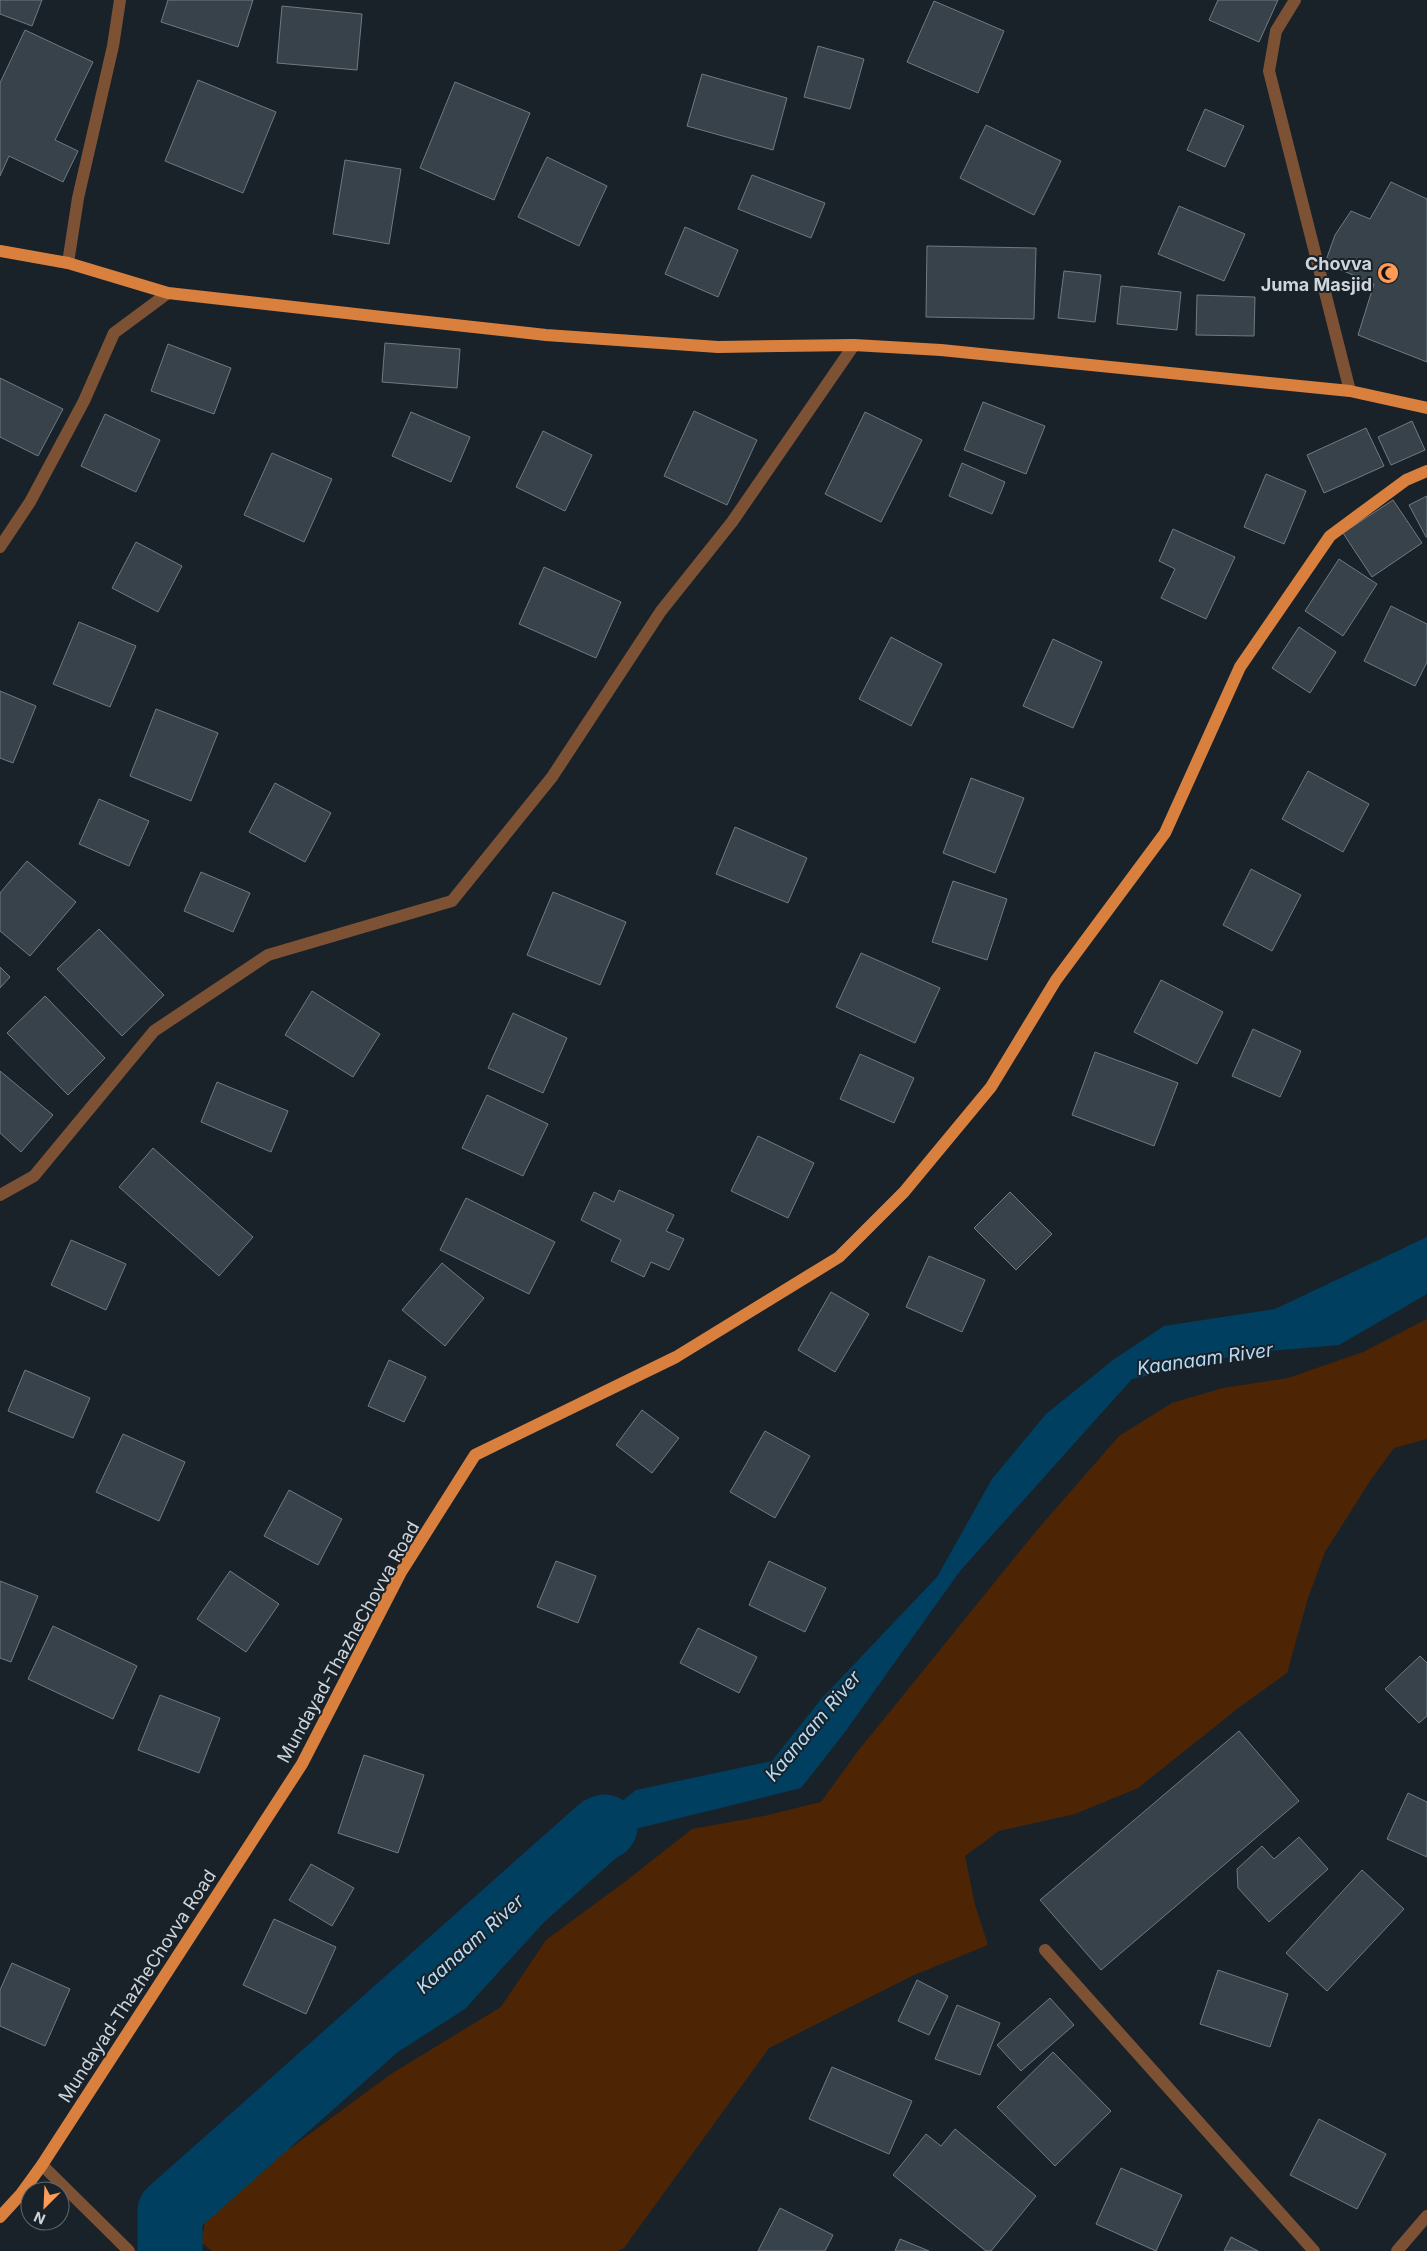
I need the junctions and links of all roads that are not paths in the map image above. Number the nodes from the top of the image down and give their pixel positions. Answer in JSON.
{"nodes":[{"id":1,"x":120,"y":0,"type":"edge"},
{"id":2,"x":1295,"y":0,"type":"edge"},
{"id":3,"x":0,"y":251,"type":"edge"},
{"id":4,"x":68,"y":264,"type":"junction"},
{"id":5,"x":168,"y":293,"type":"junction"},
{"id":6,"x":854,"y":345,"type":"junction"},
{"id":7,"x":1350,"y":391,"type":"junction"},
{"id":8,"x":1427,"y":408,"type":"edge"},
{"id":9,"x":1427,"y":472,"type":"edge"},
{"id":10,"x":0,"y":547,"type":"edge"},
{"id":11,"x":0,"y":1195,"type":"edge"},
{"id":12,"x":1045,"y":1950,"type":"dead end"},
{"id":13,"x":42,"y":2165,"type":"junction"},
{"id":14,"x":1427,"y":2216,"type":"edge"},
{"id":15,"x":0,"y":2217,"type":"edge"},
{"id":16,"x":128,"y":2251,"type":"edge"},
{"id":17,"x":1314,"y":2251,"type":"edge"},
{"id":18,"x":1397,"y":2251,"type":"edge"}],
"edges":[{"from":1,"to":4,"type":"street"},
{"from":2,"to":7,"type":"street"},
{"from":3,"to":4,"type":"main road"},
{"from":4,"to":5,"type":"main road"},
{"from":5,"to":6,"type":"main road"},
{"from":5,"to":10,"type":"street"},
{"from":6,"to":7,"type":"main road"},
{"from":6,"to":11,"type":"street"},
{"from":7,"to":8,"type":"main road"},
{"from":9,"to":13,"type":"main road","name":"Mundayad-ThazheChovva Road"},
{"from":12,"to":17,"type":"street"},
{"from":13,"to":15,"type":"main road","name":"Mundayad-ThazheChovva Road"},
{"from":13,"to":16,"type":"street"},
{"from":14,"to":18,"type":"street"}]}
